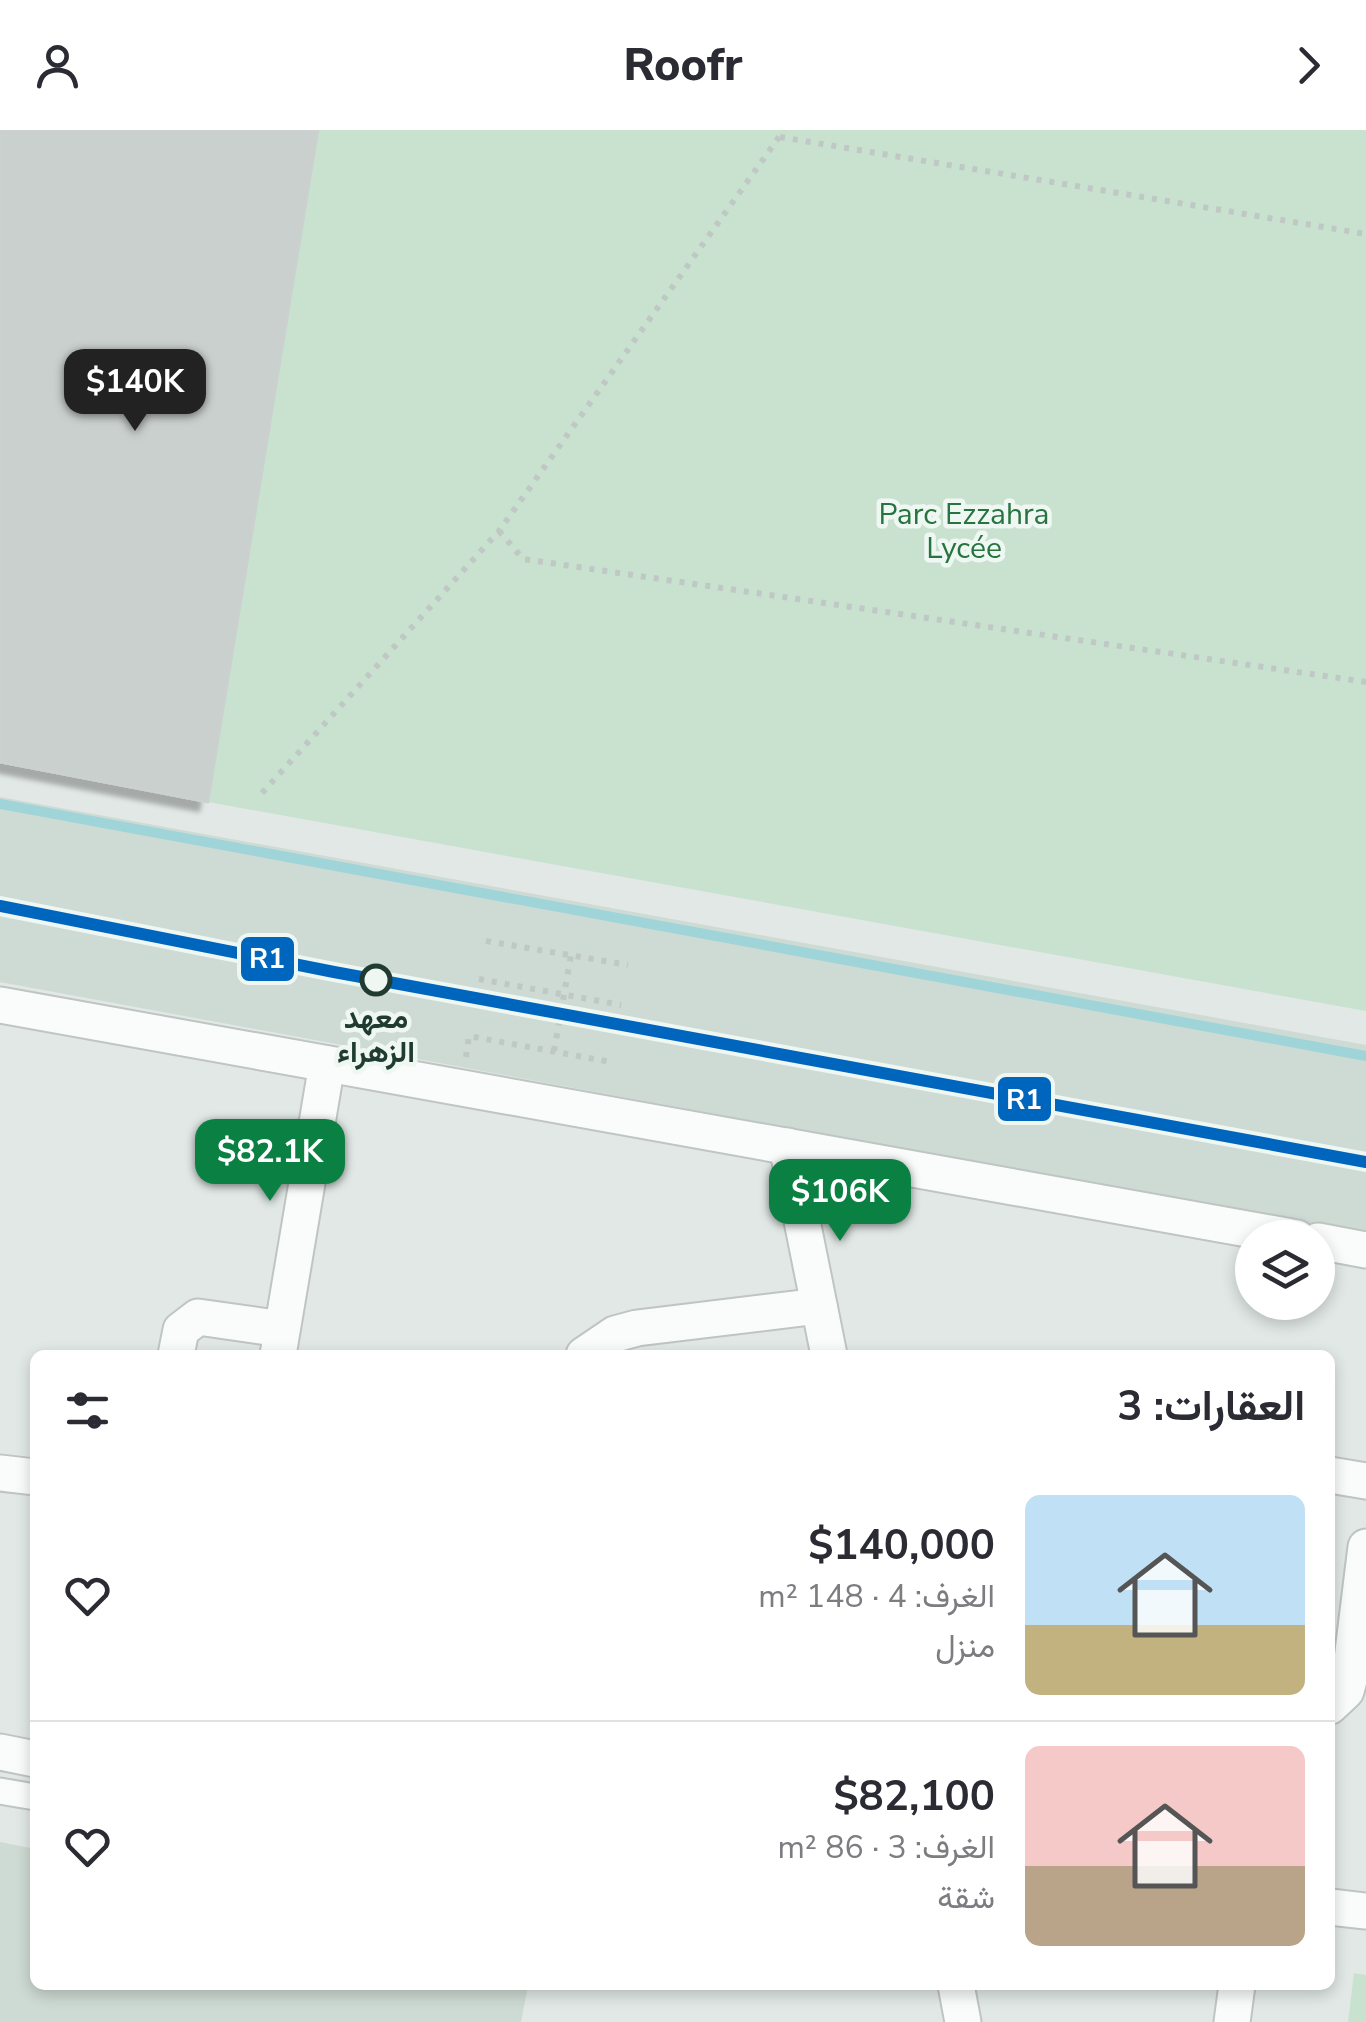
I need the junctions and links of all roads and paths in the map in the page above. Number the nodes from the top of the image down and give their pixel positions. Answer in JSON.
{"nodes":[{"id":1,"x":782,"y":134,"type":"edge"},
{"id":2,"x":1366,"y":234,"type":"edge"},
{"id":3,"x":500,"y":531,"type":"junction"},
{"id":4,"x":1366,"y":682,"type":"edge"},
{"id":5,"x":262,"y":793,"type":"dead end"},
{"id":6,"x":486,"y":941,"type":"dead end"},
{"id":7,"x":571,"y":956,"type":"junction"},
{"id":8,"x":628,"y":965,"type":"dead end"},
{"id":9,"x":479,"y":979,"type":"dead end"},
{"id":10,"x":564,"y":995,"type":"junction"},
{"id":11,"x":0,"y":1005,"type":"edge"},
{"id":12,"x":621,"y":1005,"type":"dead end"},
{"id":13,"x":470,"y":1036,"type":"dead end"},
{"id":14,"x":554,"y":1051,"type":"junction"},
{"id":15,"x":611,"y":1062,"type":"dead end"},
{"id":16,"x":327,"y":1064,"type":"junction"},
{"id":17,"x":787,"y":1146,"type":"junction"},
{"id":18,"x":1235,"y":1227,"type":"edge"},
{"id":19,"x":1335,"y":1244,"type":"edge"},
{"id":20,"x":1366,"y":1250,"type":"edge"},
{"id":21,"x":819,"y":1306,"type":"junction"},
{"id":22,"x":280,"y":1342,"type":"edge"},
{"id":23,"x":177,"y":1350,"type":"edge"},
{"id":24,"x":591,"y":1350,"type":"edge"},
{"id":25,"x":827,"y":1350,"type":"edge"},
{"id":26,"x":0,"y":1473,"type":"edge"},
{"id":27,"x":30,"y":1476,"type":"edge"},
{"id":28,"x":1335,"y":1477,"type":"edge"},
{"id":29,"x":1366,"y":1482,"type":"edge"},
{"id":30,"x":1366,"y":1547,"type":"edge"},
{"id":31,"x":1335,"y":1701,"type":"edge"},
{"id":32,"x":0,"y":1752,"type":"edge"},
{"id":33,"x":30,"y":1758,"type":"edge"},
{"id":34,"x":0,"y":1791,"type":"edge"},
{"id":35,"x":30,"y":1795,"type":"edge"},
{"id":36,"x":1335,"y":1908,"type":"edge"},
{"id":37,"x":1366,"y":1911,"type":"edge"},
{"id":38,"x":957,"y":1990,"type":"edge"},
{"id":39,"x":1235,"y":1990,"type":"edge"},
{"id":40,"x":963,"y":2022,"type":"edge"},
{"id":41,"x":1232,"y":2022,"type":"edge"}],
"edges":[{"from":1,"to":2,"type":"path"},
{"from":1,"to":3,"type":"path"},
{"from":3,"to":4,"type":"path"},
{"from":3,"to":5,"type":"path"},
{"from":6,"to":7,"type":"path"},
{"from":7,"to":8,"type":"path"},
{"from":7,"to":10,"type":"path"},
{"from":9,"to":10,"type":"path"},
{"from":10,"to":12,"type":"path"},
{"from":10,"to":14,"type":"path"},
{"from":11,"to":16,"type":"street"},
{"from":13,"to":14,"type":"path"},
{"from":14,"to":15,"type":"path"},
{"from":16,"to":17,"type":"street"},
{"from":16,"to":22,"type":"street"},
{"from":17,"to":18,"type":"street"},
{"from":17,"to":21,"type":"street"},
{"from":19,"to":20,"type":"street"},
{"from":21,"to":24,"type":"street"},
{"from":21,"to":25,"type":"street"},
{"from":22,"to":23,"type":"street"},
{"from":26,"to":27,"type":"street"},
{"from":28,"to":29,"type":"street"},
{"from":30,"to":31,"type":"street"},
{"from":32,"to":33,"type":"street"},
{"from":34,"to":35,"type":"street"},
{"from":36,"to":37,"type":"street"},
{"from":38,"to":40,"type":"street"},
{"from":39,"to":41,"type":"street"}]}
